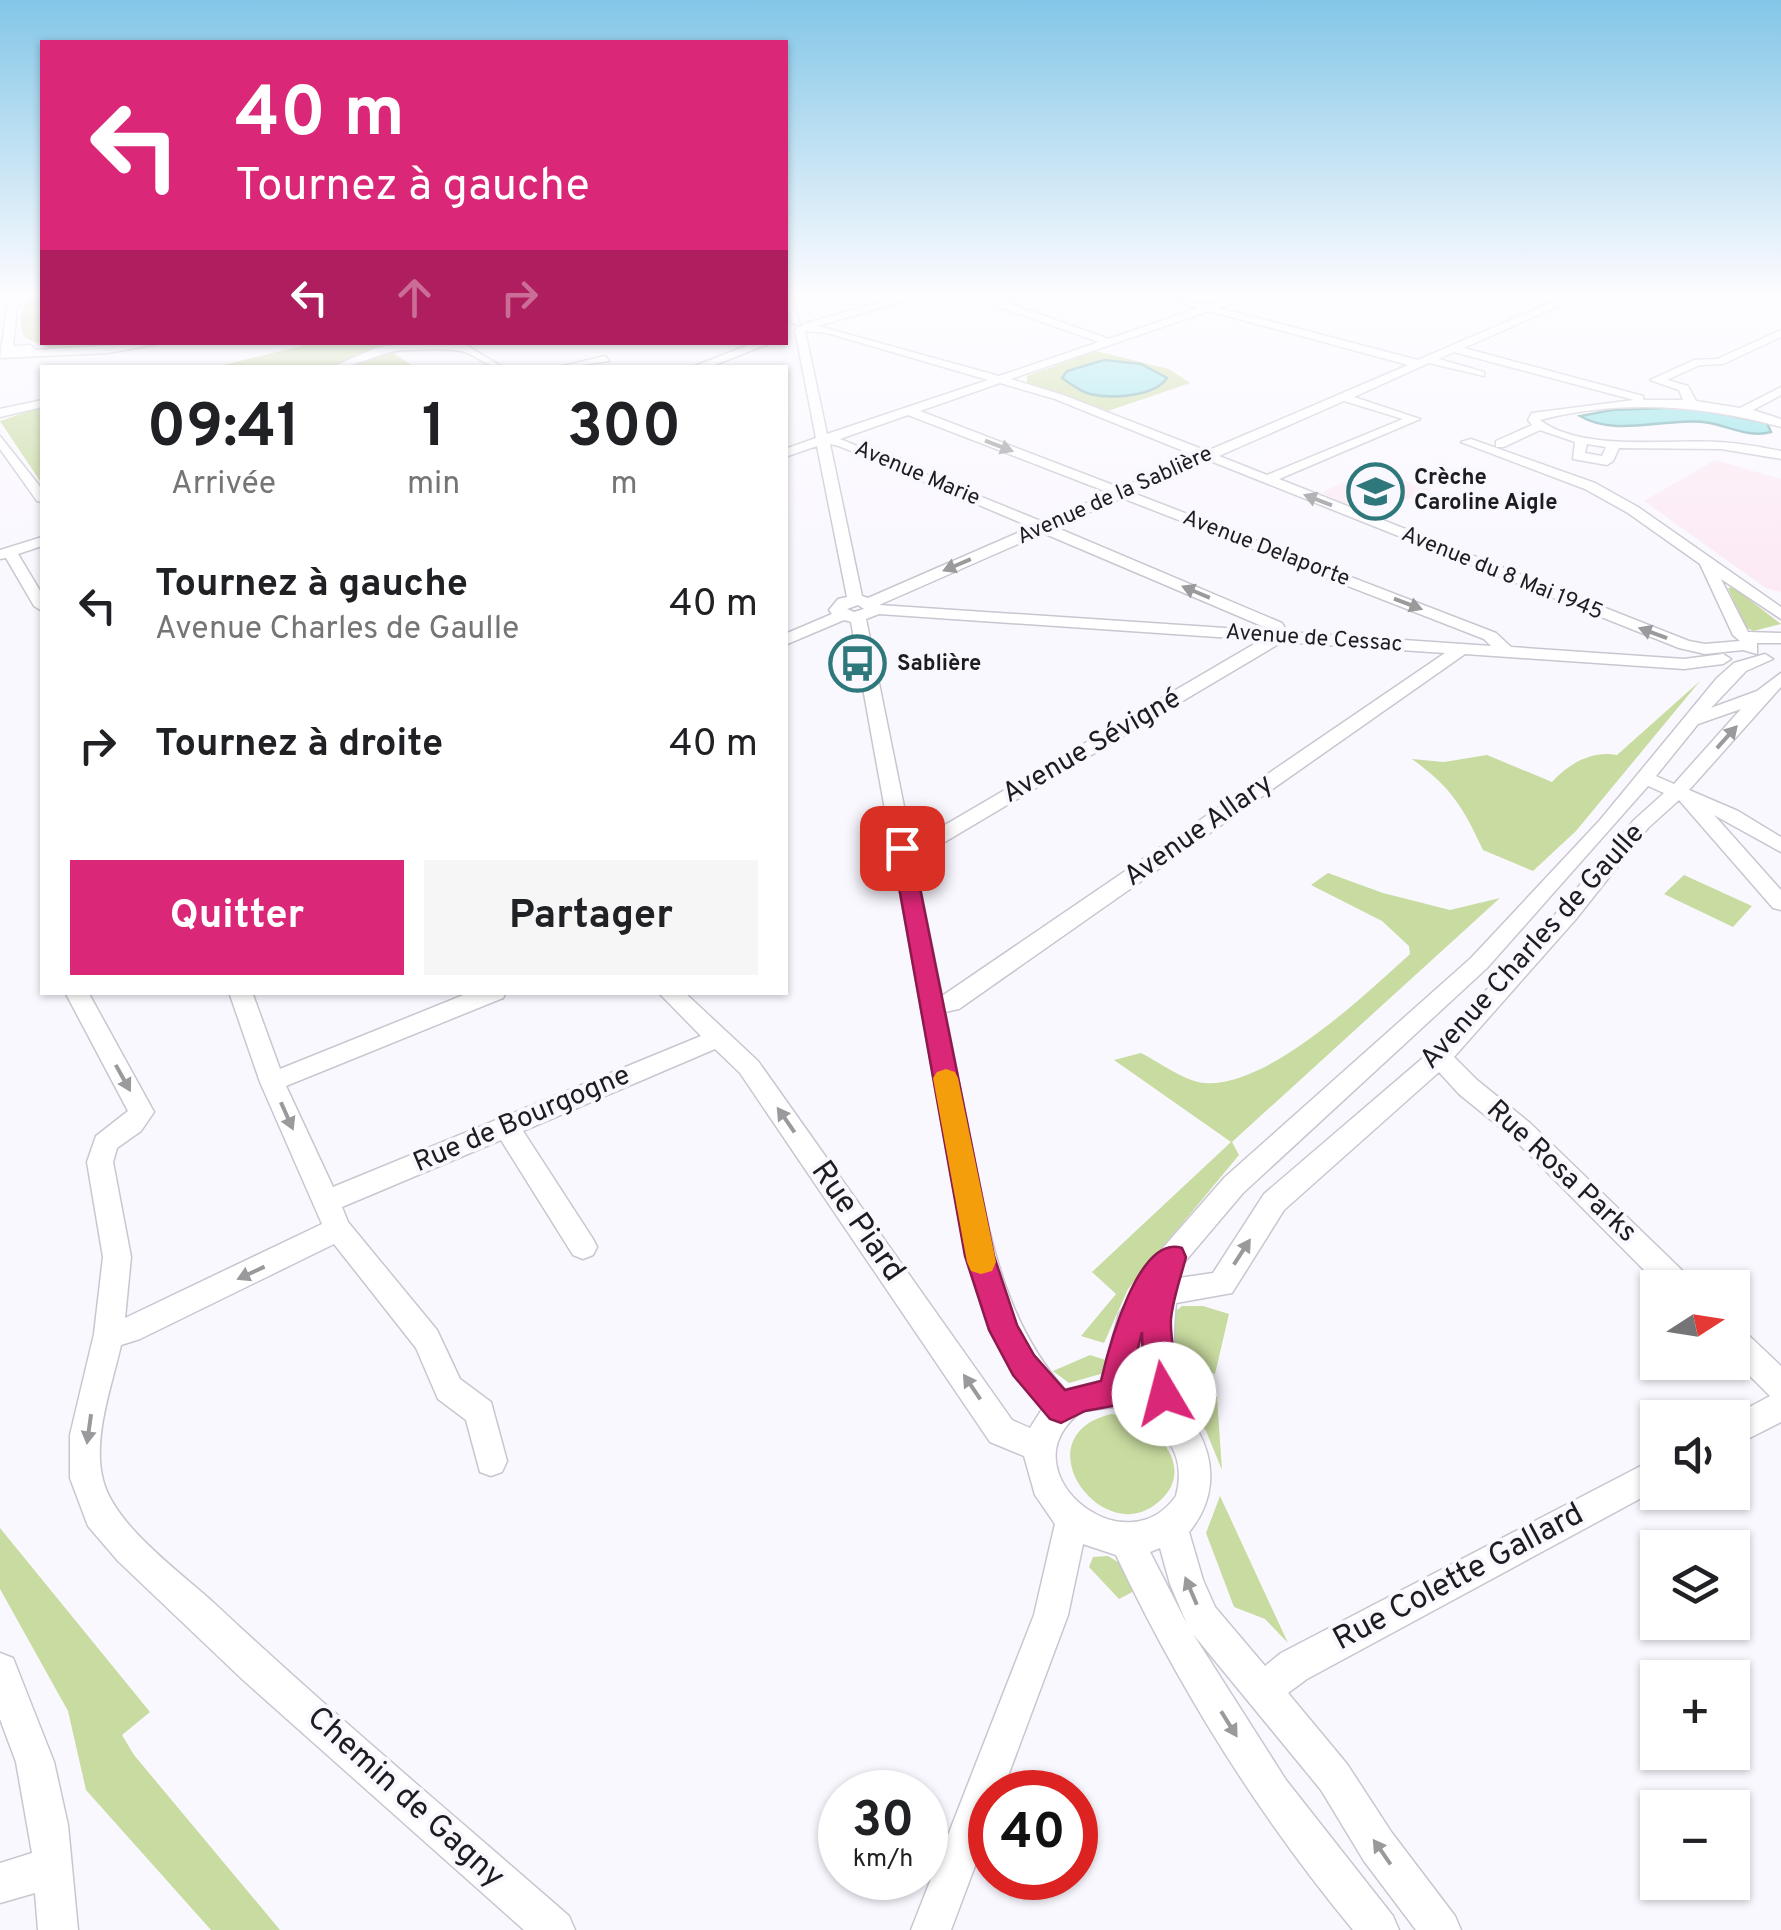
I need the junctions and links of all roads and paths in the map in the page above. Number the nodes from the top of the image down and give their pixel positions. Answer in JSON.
{"nodes":[{"id":1,"x":809,"y":383,"type":"edge"},
{"id":2,"x":988,"y":383,"type":"edge"},
{"id":3,"x":1012,"y":383,"type":"edge"},
{"id":4,"x":1375,"y":383,"type":"edge"},
{"id":5,"x":1582,"y":383,"type":"edge"},
{"id":6,"x":1667,"y":383,"type":"edge"},
{"id":7,"x":1781,"y":390,"type":"edge"},
{"id":8,"x":1343,"y":397,"type":"junction"},
{"id":9,"x":1646,"y":400,"type":"junction"},
{"id":10,"x":40,"y":404,"type":"edge"},
{"id":11,"x":1691,"y":404,"type":"junction"},
{"id":12,"x":909,"y":410,"type":"junction"},
{"id":13,"x":1743,"y":411,"type":"junction"},
{"id":14,"x":0,"y":413,"type":"edge"},
{"id":15,"x":1779,"y":420,"type":"edge"},
{"id":16,"x":1539,"y":426,"type":"junction"},
{"id":17,"x":823,"y":438,"type":"junction"},
{"id":18,"x":1468,"y":442,"type":"dead end"},
{"id":19,"x":1,"y":443,"type":"edge"},
{"id":20,"x":1500,"y":444,"type":"dead end"},
{"id":21,"x":788,"y":451,"type":"edge"},
{"id":22,"x":1207,"y":456,"type":"junction"},
{"id":23,"x":1776,"y":460,"type":"edge"},
{"id":24,"x":1266,"y":480,"type":"junction"},
{"id":25,"x":1121,"y":494,"type":"junction"},
{"id":26,"x":40,"y":495,"type":"edge"},
{"id":27,"x":1045,"y":527,"type":"junction"},
{"id":28,"x":40,"y":542,"type":"edge"},
{"id":29,"x":5,"y":553,"type":"edge"},
{"id":30,"x":1705,"y":562,"type":"junction"},
{"id":31,"x":1750,"y":592,"type":"junction"},
{"id":32,"x":1781,"y":600,"type":"edge"},
{"id":33,"x":40,"y":603,"type":"edge"},
{"id":34,"x":859,"y":609,"type":"junction"},
{"id":35,"x":1781,"y":614,"type":"edge"},
{"id":36,"x":1280,"y":636,"type":"junction"},
{"id":37,"x":1781,"y":637,"type":"edge"},
{"id":38,"x":788,"y":639,"type":"edge"},
{"id":39,"x":1461,"y":649,"type":"junction"},
{"id":40,"x":1506,"y":652,"type":"junction"},
{"id":41,"x":1760,"y":652,"type":"edge"},
{"id":42,"x":1772,"y":687,"type":"edge"},
{"id":43,"x":1691,"y":721,"type":"junction"},
{"id":44,"x":1644,"y":778,"type":"junction"},
{"id":45,"x":1678,"y":790,"type":"junction"},
{"id":46,"x":1781,"y":846,"type":"edge"},
{"id":47,"x":902,"y":848,"type":"junction"},
{"id":48,"x":1781,"y":903,"type":"edge"},
{"id":49,"x":78,"y":995,"type":"edge"},
{"id":50,"x":241,"y":995,"type":"edge"},
{"id":51,"x":488,"y":995,"type":"edge"},
{"id":52,"x":672,"y":995,"type":"edge"},
{"id":53,"x":933,"y":1005,"type":"junction"},
{"id":54,"x":719,"y":1038,"type":"junction"},
{"id":55,"x":1440,"y":1057,"type":"junction"},
{"id":56,"x":272,"y":1082,"type":"junction"},
{"id":57,"x":506,"y":1126,"type":"junction"},
{"id":58,"x":331,"y":1216,"type":"junction"},
{"id":59,"x":583,"y":1247,"type":"dead end"},
{"id":60,"x":1172,"y":1257,"type":"junction"},
{"id":61,"x":1664,"y":1270,"type":"edge"},
{"id":62,"x":1163,"y":1294,"type":"junction"},
{"id":63,"x":109,"y":1334,"type":"junction"},
{"id":64,"x":1750,"y":1356,"type":"edge"},
{"id":65,"x":1781,"y":1386,"type":"edge"},
{"id":66,"x":1113,"y":1394,"type":"junction"},
{"id":67,"x":1781,"y":1406,"type":"edge"},
{"id":68,"x":1061,"y":1408,"type":"junction"},
{"id":69,"x":1170,"y":1418,"type":"junction"},
{"id":70,"x":1750,"y":1422,"type":"edge"},
{"id":71,"x":1042,"y":1448,"type":"junction"},
{"id":72,"x":490,"y":1461,"type":"dead end"},
{"id":73,"x":1640,"y":1482,"type":"edge"},
{"id":74,"x":1072,"y":1520,"type":"junction"},
{"id":75,"x":1171,"y":1527,"type":"junction"},
{"id":76,"x":1126,"y":1542,"type":"junction"},
{"id":77,"x":0,"y":1670,"type":"edge"},
{"id":78,"x":1264,"y":1690,"type":"junction"},
{"id":79,"x":53,"y":1863,"type":"junction"},
{"id":80,"x":0,"y":1883,"type":"edge"},
{"id":81,"x":58,"y":1930,"type":"edge"},
{"id":82,"x":555,"y":1930,"type":"edge"},
{"id":83,"x":931,"y":1930,"type":"edge"},
{"id":84,"x":1379,"y":1930,"type":"edge"},
{"id":85,"x":1441,"y":1930,"type":"edge"}],
"edges":[{"from":1,"to":17,"type":"street"},
{"from":2,"to":12,"type":"street"},
{"from":3,"to":22,"type":"street","name":"Avenue du 8 Mai 1945"},
{"from":4,"to":8,"type":"street","name":"Avenue de la Sablière"},
{"from":5,"to":9,"type":"street"},
{"from":6,"to":11,"type":"street"},
{"from":7,"to":13,"type":"street"},
{"from":8,"to":22,"type":"street","name":"Avenue de la Sablière"},
{"from":8,"to":24,"type":"street"},
{"from":9,"to":11,"type":"street"},
{"from":9,"to":16,"type":"street"},
{"from":10,"to":14,"type":"street"},
{"from":11,"to":13,"type":"street"},
{"from":12,"to":17,"type":"street"},
{"from":12,"to":25,"type":"street","name":"Avenue Delaporte","one_way":true},
{"from":13,"to":15,"type":"street"},
{"from":16,"to":20,"type":"street"},
{"from":16,"to":23,"type":"street"},
{"from":17,"to":21,"type":"street"},
{"from":17,"to":27,"type":"street","name":"Avenue Marie"},
{"from":17,"to":34,"type":"street"},
{"from":18,"to":30,"type":"street"},
{"from":19,"to":26,"type":"street"},
{"from":22,"to":24,"type":"street","name":"Avenue du 8 Mai 1945"},
{"from":22,"to":25,"type":"street","name":"Avenue de la Sablière"},
{"from":41,"to":24,"type":"street","name":"Avenue du 8 Mai 1945","one_way":true},
{"from":25,"to":27,"type":"street","name":"Avenue de la Sablière"},
{"from":25,"to":40,"type":"street","name":"Avenue Delaporte","one_way":true},
{"from":27,"to":34,"type":"street","name":"Avenue de la Sablière","one_way":true},
{"from":36,"to":27,"type":"street","name":"Avenue Marie","one_way":true},
{"from":28,"to":29,"type":"street"},
{"from":29,"to":33,"type":"street"},
{"from":30,"to":31,"type":"street"},
{"from":30,"to":41,"type":"street"},
{"from":31,"to":32,"type":"street"},
{"from":31,"to":35,"type":"street"},
{"from":34,"to":36,"type":"street","name":"Avenue de Cessac"},
{"from":34,"to":38,"type":"street","name":"Avenue de la Sablière"},
{"from":34,"to":47,"type":"street"},
{"from":36,"to":39,"type":"street","name":"Avenue de Cessac"},
{"from":36,"to":47,"type":"street","name":"Avenue Sévigné"},
{"from":37,"to":41,"type":"street"},
{"from":39,"to":40,"type":"street","name":"Avenue de Cessac"},
{"from":39,"to":53,"type":"street","name":"Avenue Allary"},
{"from":40,"to":41,"type":"street","name":"Avenue de Cessac"},
{"from":41,"to":43,"type":"street","name":"Avenue Charles de Gaulle"},
{"from":42,"to":43,"type":"street","name":"Avenue Charles de Gaulle"},
{"from":45,"to":42,"type":"street","name":"Avenue Charles de Gaulle","one_way":true},
{"from":43,"to":44,"type":"street","name":"Avenue Charles de Gaulle"},
{"from":44,"to":45,"type":"street"},
{"from":44,"to":60,"type":"street","name":"Avenue Charles de Gaulle"},
{"from":45,"to":46,"type":"street"},
{"from":45,"to":48,"type":"street"},
{"from":45,"to":55,"type":"street","name":"Avenue Charles de Gaulle"},
{"from":47,"to":53,"type":"street"},
{"from":49,"to":63,"type":"street","name":"Chemin de Gagny","one_way":true},
{"from":50,"to":56,"type":"street"},
{"from":51,"to":56,"type":"street"},
{"from":52,"to":54,"type":"street","name":"Rue Piard"},
{"from":53,"to":68,"type":"street"},
{"from":54,"to":57,"type":"street","name":"Rue de Bourgogne"},
{"from":71,"to":54,"type":"street","name":"Rue Piard","one_way":true},
{"from":55,"to":61,"type":"street","name":"Rue Rosa Parks"},
{"from":62,"to":55,"type":"street","name":"Avenue Charles de Gaulle","one_way":true},
{"from":56,"to":58,"type":"street","one_way":true},
{"from":57,"to":58,"type":"street","name":"Rue de Bourgogne"},
{"from":57,"to":59,"type":"street"},
{"from":58,"to":63,"type":"street","name":"Rue de Bourgogne","one_way":true},
{"from":58,"to":72,"type":"street"},
{"from":60,"to":62,"type":"street","name":"Avenue Charles de Gaulle"},
{"from":60,"to":66,"type":"street","name":"Avenue Charles de Gaulle"},
{"from":62,"to":69,"type":"street","name":"Avenue Charles de Gaulle"},
{"from":63,"to":82,"type":"street","name":"Chemin de Gagny","one_way":true},
{"from":64,"to":65,"type":"street"},
{"from":66,"to":68,"type":"street"},
{"from":66,"to":69,"type":"street"},
{"from":67,"to":70,"type":"street"},
{"from":68,"to":71,"type":"street"},
{"from":69,"to":75,"type":"street"},
{"from":71,"to":74,"type":"street"},
{"from":73,"to":78,"type":"street","name":"Rue Colette Gallard"},
{"from":74,"to":76,"type":"street"},
{"from":74,"to":83,"type":"street"},
{"from":75,"to":76,"type":"street"},
{"from":78,"to":75,"type":"street","one_way":true},
{"from":76,"to":84,"type":"street","one_way":true},
{"from":77,"to":79,"type":"street"},
{"from":85,"to":78,"type":"street","one_way":true},
{"from":79,"to":80,"type":"street"},
{"from":79,"to":81,"type":"street"}]}
